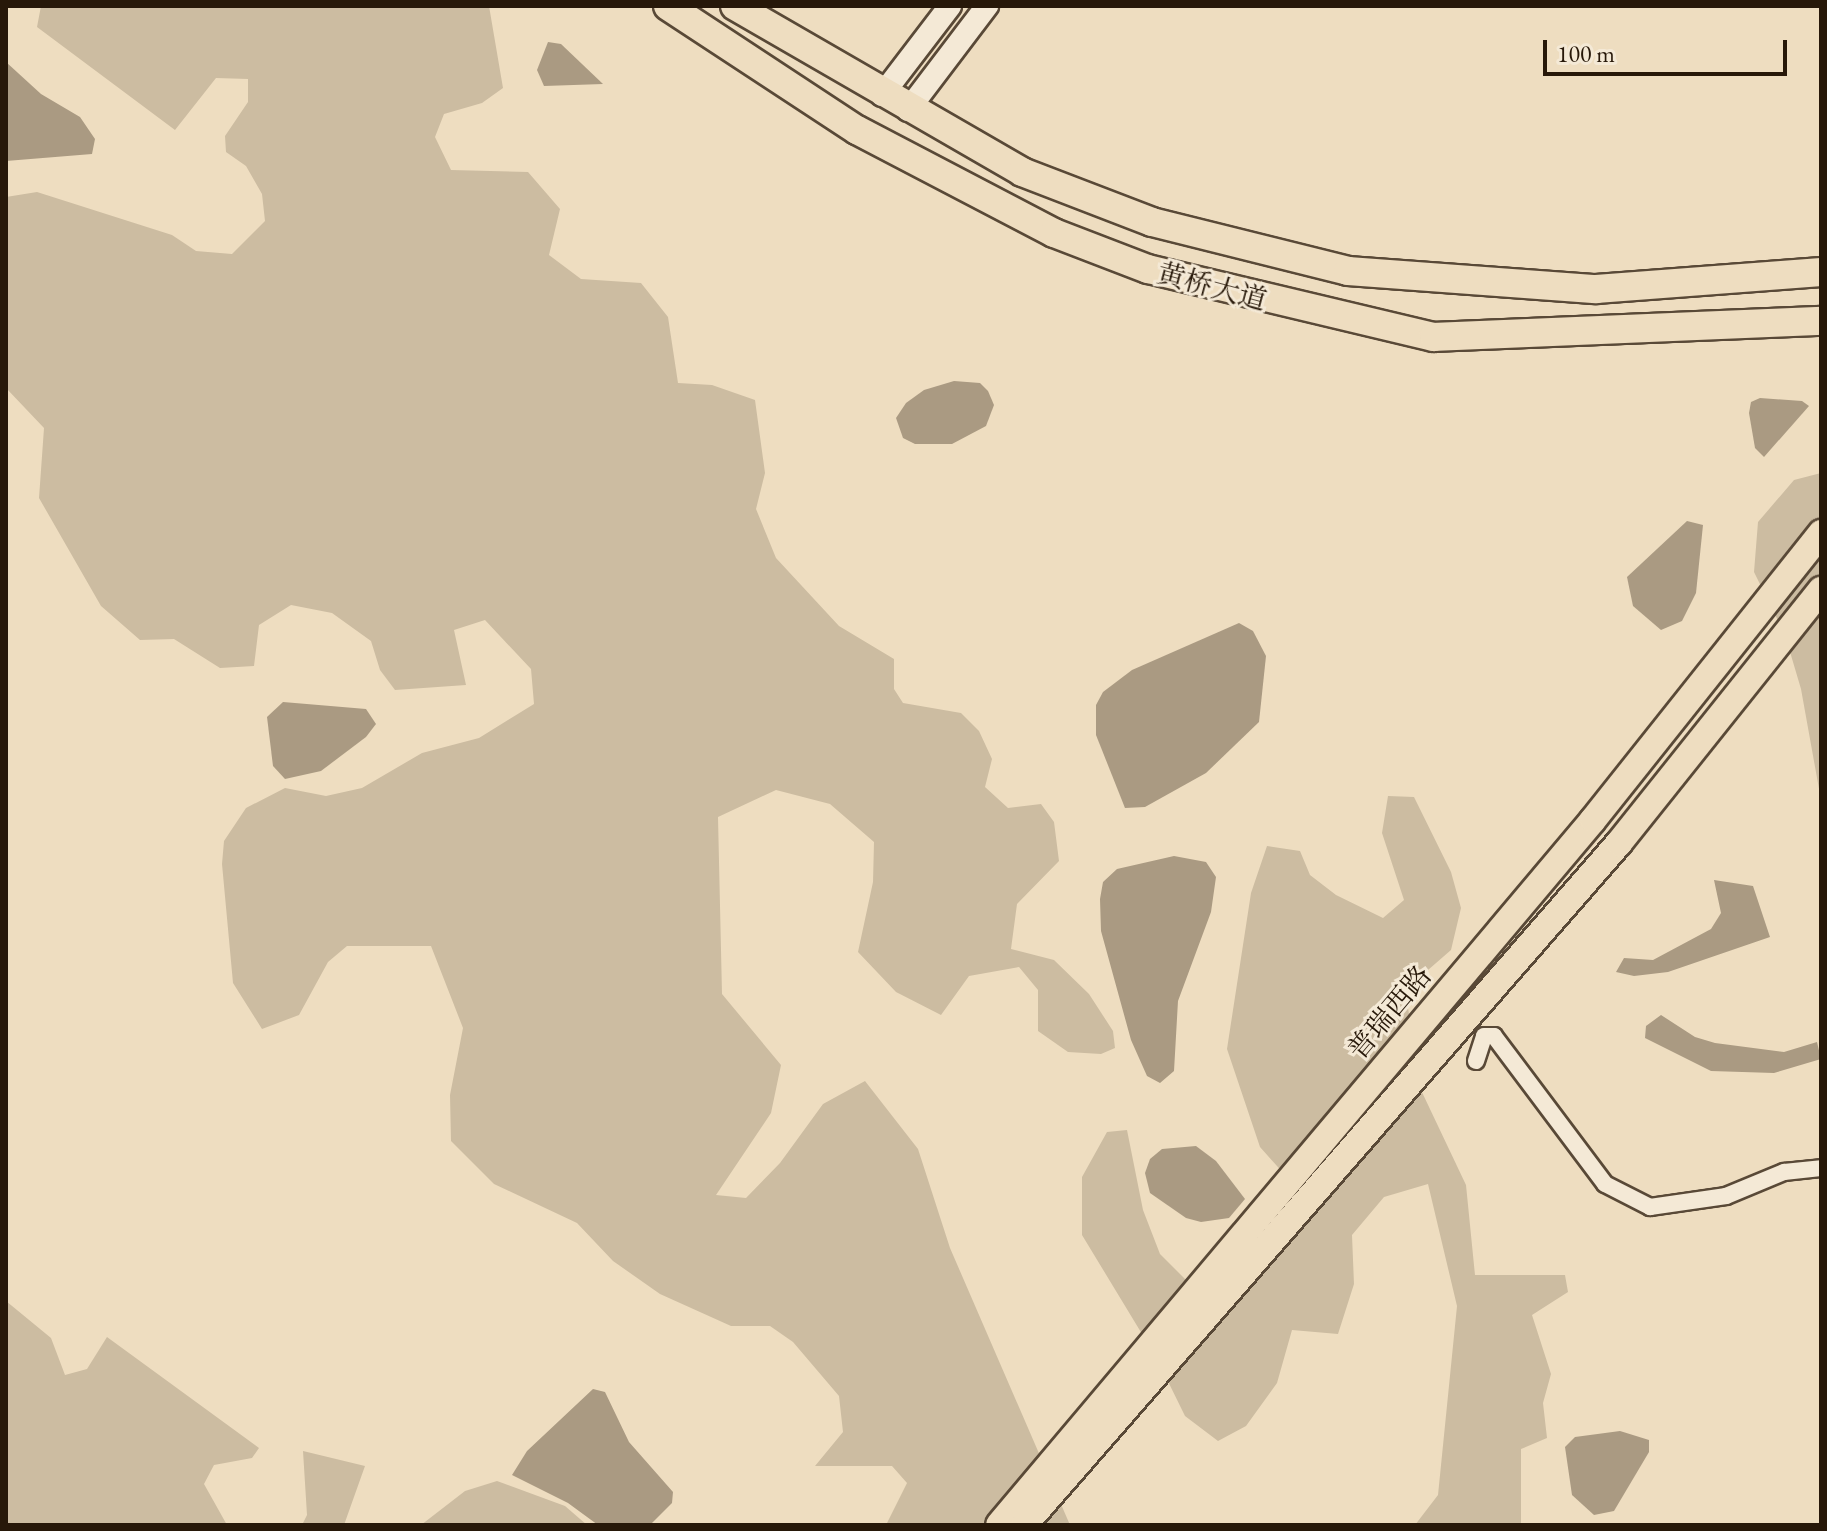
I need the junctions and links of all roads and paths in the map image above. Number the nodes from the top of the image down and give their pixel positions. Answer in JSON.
{"nodes":[{"id":1,"x":668,"y":6,"type":"edge"},
{"id":2,"x":735,"y":6,"type":"edge"},
{"id":3,"x":950,"y":6,"type":"edge"},
{"id":4,"x":987,"y":6,"type":"edge"},
{"id":5,"x":882,"y":95,"type":"junction"},
{"id":6,"x":908,"y":110,"type":"junction"},
{"id":7,"x":1821,"y":272,"type":"edge"},
{"id":8,"x":1821,"y":321,"type":"edge"},
{"id":9,"x":1821,"y":533,"type":"edge"},
{"id":10,"x":1821,"y":590,"type":"edge"},
{"id":11,"x":1476,"y":1061,"type":"dead end"},
{"id":12,"x":1821,"y":1168,"type":"edge"},
{"id":13,"x":999,"y":1525,"type":"edge"},
{"id":14,"x":1024,"y":1525,"type":"edge"}],
"edges":[{"from":1,"to":8,"type":"highway","name":"黄桥大道"},
{"from":2,"to":5,"type":"highway","name":"黄桥大道"},
{"from":3,"to":5,"type":"street"},
{"from":4,"to":6,"type":"street"},
{"from":5,"to":6,"type":"highway","name":"黄桥大道"},
{"from":6,"to":7,"type":"highway","name":"黄桥大道"},
{"from":9,"to":13,"type":"main road","name":"普瑞西路"},
{"from":10,"to":14,"type":"main road"},
{"from":11,"to":12,"type":"street"}]}
